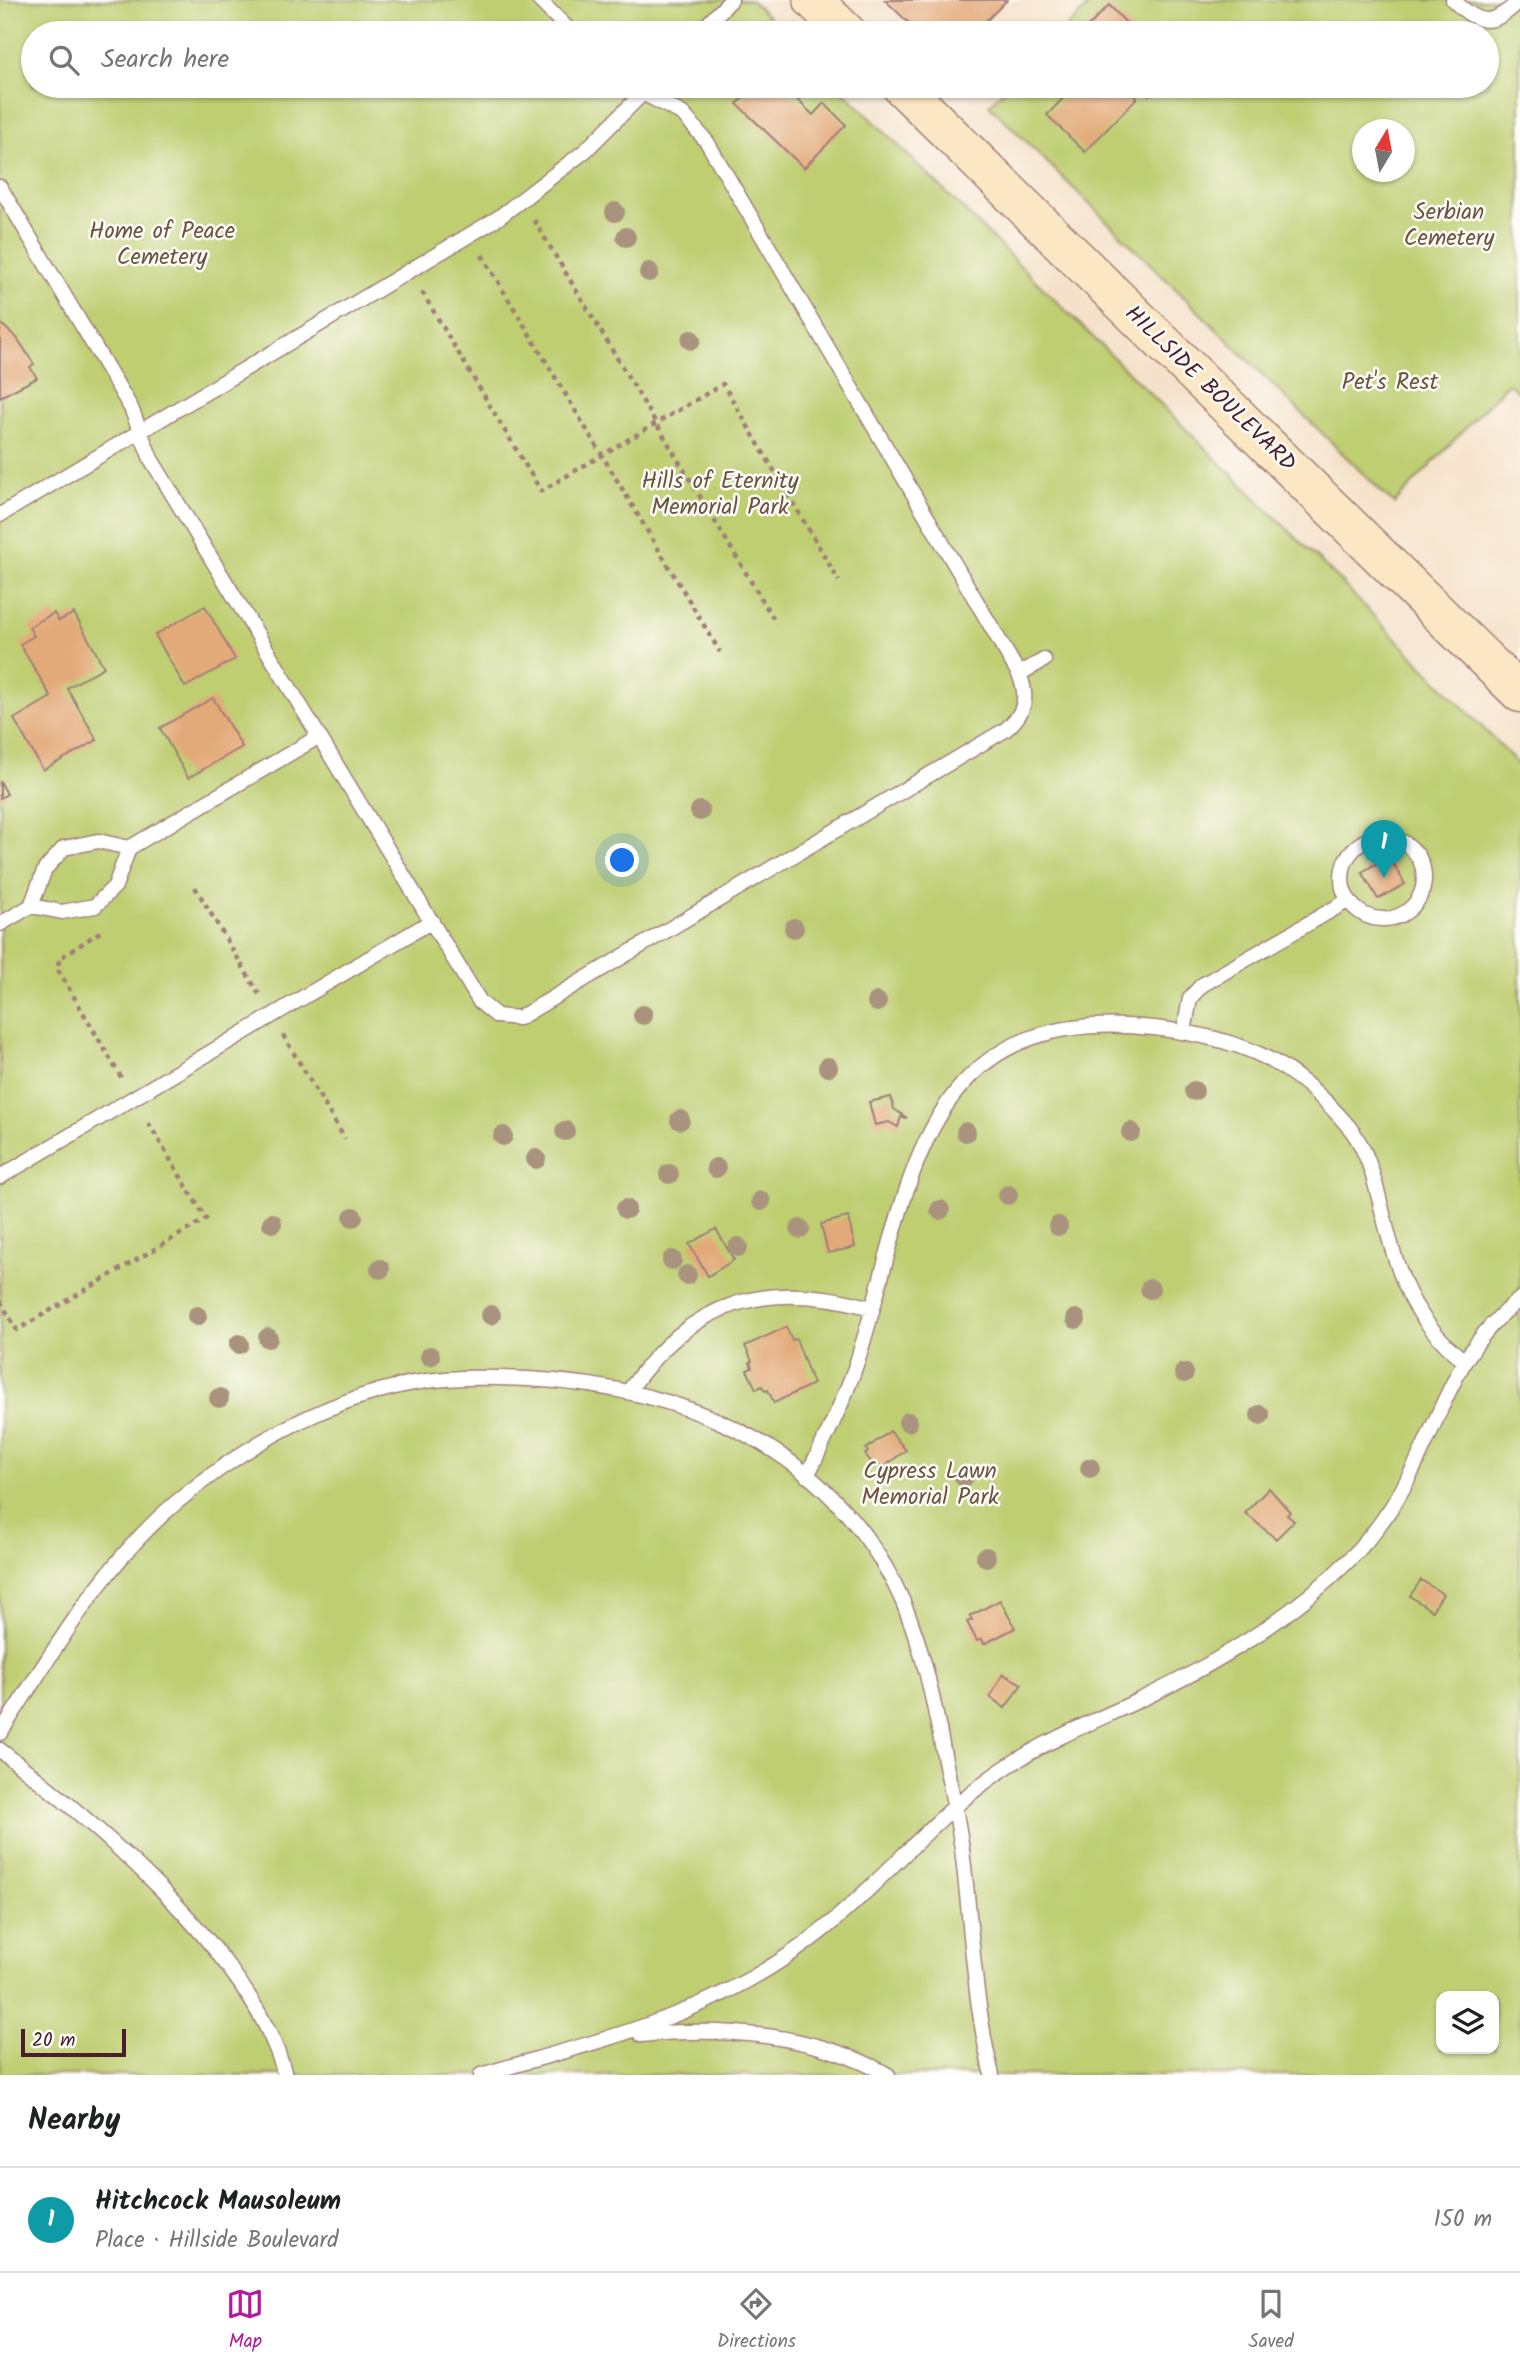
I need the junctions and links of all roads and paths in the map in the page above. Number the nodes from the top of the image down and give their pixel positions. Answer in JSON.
{"nodes":[{"id":1,"x":539,"y":0,"type":"edge"},
{"id":2,"x":731,"y":0,"type":"edge"},
{"id":3,"x":813,"y":0,"type":"edge"},
{"id":4,"x":1453,"y":0,"type":"edge"},
{"id":5,"x":1520,"y":0,"type":"edge"},
{"id":6,"x":560,"y":21,"type":"edge"},
{"id":7,"x":711,"y":21,"type":"edge"},
{"id":8,"x":835,"y":21,"type":"edge"},
{"id":9,"x":638,"y":98,"type":"edge"},
{"id":10,"x":660,"y":98,"type":"edge"},
{"id":11,"x":913,"y":98,"type":"edge"},
{"id":12,"x":0,"y":187,"type":"edge"},
{"id":13,"x":523,"y":201,"type":"junction"},
{"id":14,"x":470,"y":237,"type":"junction"},
{"id":15,"x":411,"y":273,"type":"junction"},
{"id":16,"x":657,"y":422,"type":"junction"},
{"id":17,"x":141,"y":432,"type":"junction"},
{"id":18,"x":603,"y":455,"type":"junction"},
{"id":19,"x":0,"y":515,"type":"edge"},
{"id":20,"x":839,"y":581,"type":"dead end"},
{"id":21,"x":776,"y":624,"type":"dead end"},
{"id":22,"x":720,"y":652,"type":"dead end"},
{"id":23,"x":1044,"y":660,"type":"dead end"},
{"id":24,"x":1019,"y":674,"type":"junction"},
{"id":25,"x":1520,"y":693,"type":"edge"},
{"id":26,"x":318,"y":737,"type":"junction"},
{"id":27,"x":129,"y":848,"type":"junction"},
{"id":28,"x":1349,"y":900,"type":"junction"},
{"id":29,"x":99,"y":904,"type":"junction"},
{"id":30,"x":31,"y":906,"type":"junction"},
{"id":31,"x":432,"y":921,"type":"junction"},
{"id":32,"x":0,"y":924,"type":"edge"},
{"id":33,"x":1184,"y":1032,"type":"junction"},
{"id":34,"x":134,"y":1100,"type":"junction"},
{"id":35,"x":0,"y":1177,"type":"edge"},
{"id":36,"x":1520,"y":1298,"type":"edge"},
{"id":37,"x":0,"y":1301,"type":"edge"},
{"id":38,"x":872,"y":1308,"type":"junction"},
{"id":39,"x":1463,"y":1360,"type":"junction"},
{"id":40,"x":629,"y":1391,"type":"junction"},
{"id":41,"x":807,"y":1475,"type":"junction"},
{"id":42,"x":0,"y":1732,"type":"edge"},
{"id":43,"x":0,"y":1749,"type":"edge"},
{"id":44,"x":955,"y":1806,"type":"junction"},
{"id":45,"x":610,"y":2039,"type":"junction"},
{"id":46,"x":285,"y":2075,"type":"edge"},
{"id":47,"x":481,"y":2075,"type":"edge"},
{"id":48,"x":888,"y":2075,"type":"edge"},
{"id":49,"x":992,"y":2075,"type":"edge"}],
"edges":[{"from":1,"to":6,"type":"lane"},
{"from":2,"to":7,"type":"lane"},
{"from":3,"to":8,"type":"main road"},
{"from":4,"to":5,"type":"lane"},
{"from":9,"to":13,"type":"lane"},
{"from":10,"to":24,"type":"lane"},
{"from":11,"to":25,"type":"main road","name":"HILLSIDE BOULEVARD"},
{"from":12,"to":17,"type":"lane"},
{"from":13,"to":14,"type":"lane"},
{"from":13,"to":16,"type":"path"},
{"from":14,"to":15,"type":"lane"},
{"from":14,"to":18,"type":"path"},
{"from":15,"to":17,"type":"lane"},
{"from":15,"to":18,"type":"path"},
{"from":16,"to":18,"type":"path"},
{"from":16,"to":20,"type":"path"},
{"from":16,"to":21,"type":"path"},
{"from":17,"to":19,"type":"lane"},
{"from":17,"to":26,"type":"lane"},
{"from":18,"to":22,"type":"path"},
{"from":23,"to":24,"type":"lane"},
{"from":24,"to":31,"type":"lane"},
{"from":26,"to":27,"type":"lane"},
{"from":26,"to":31,"type":"lane"},
{"from":27,"to":29,"type":"lane"},
{"from":27,"to":30,"type":"lane"},
{"from":28,"to":28,"type":"lane"},
{"from":28,"to":33,"type":"lane"},
{"from":29,"to":30,"type":"lane"},
{"from":29,"to":34,"type":"path"},
{"from":30,"to":32,"type":"lane"},
{"from":31,"to":34,"type":"lane"},
{"from":33,"to":38,"type":"lane"},
{"from":33,"to":39,"type":"lane"},
{"from":34,"to":35,"type":"lane"},
{"from":34,"to":37,"type":"path"},
{"from":36,"to":39,"type":"lane"},
{"from":38,"to":40,"type":"lane"},
{"from":38,"to":41,"type":"lane"},
{"from":39,"to":44,"type":"lane"},
{"from":40,"to":41,"type":"lane"},
{"from":40,"to":42,"type":"lane"},
{"from":41,"to":44,"type":"lane"},
{"from":43,"to":46,"type":"lane"},
{"from":44,"to":45,"type":"lane"},
{"from":44,"to":49,"type":"lane"},
{"from":45,"to":47,"type":"lane"},
{"from":45,"to":48,"type":"lane"}]}
